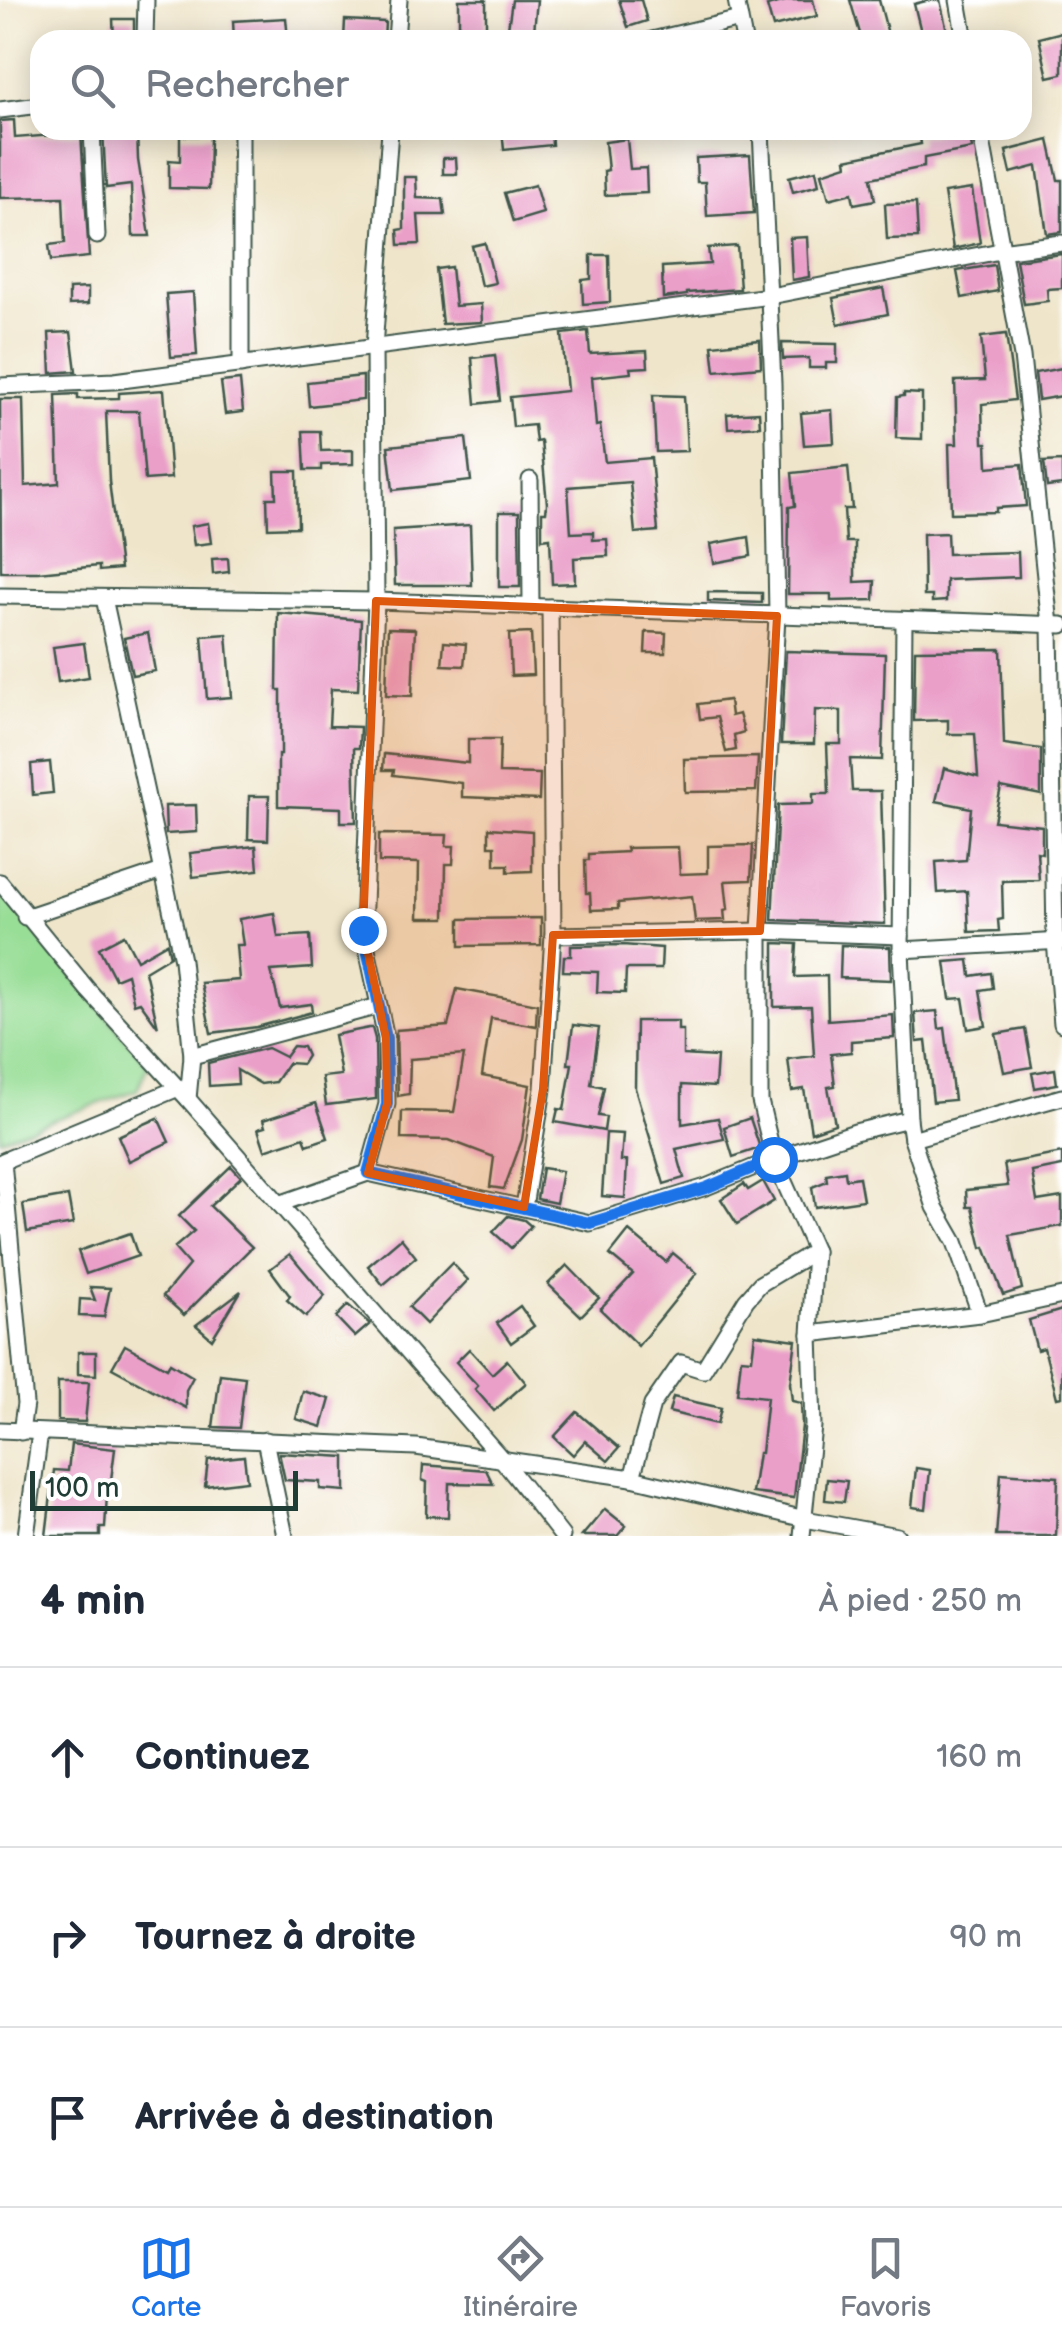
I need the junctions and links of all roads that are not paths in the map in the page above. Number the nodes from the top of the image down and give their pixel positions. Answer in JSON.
{"nodes":[{"id":1,"x":146,"y":0,"type":"edge"},
{"id":2,"x":399,"y":0,"type":"edge"},
{"id":3,"x":736,"y":0,"type":"edge"},
{"id":4,"x":958,"y":0,"type":"edge"},
{"id":5,"x":740,"y":18,"type":"junction"},
{"id":6,"x":145,"y":30,"type":"edge"},
{"id":7,"x":397,"y":30,"type":"edge"},
{"id":8,"x":692,"y":30,"type":"edge"},
{"id":9,"x":742,"y":30,"type":"edge"},
{"id":10,"x":962,"y":30,"type":"edge"},
{"id":11,"x":30,"y":106,"type":"edge"},
{"id":12,"x":0,"y":110,"type":"edge"},
{"id":13,"x":92,"y":140,"type":"edge"},
{"id":14,"x":240,"y":140,"type":"edge"},
{"id":15,"x":389,"y":140,"type":"edge"},
{"id":16,"x":762,"y":140,"type":"edge"},
{"id":17,"x":982,"y":140,"type":"edge"},
{"id":18,"x":97,"y":236,"type":"dead end"},
{"id":19,"x":1062,"y":243,"type":"edge"},
{"id":20,"x":1000,"y":250,"type":"junction"},
{"id":21,"x":770,"y":296,"type":"junction"},
{"id":22,"x":374,"y":348,"type":"junction"},
{"id":23,"x":242,"y":365,"type":"junction"},
{"id":24,"x":0,"y":386,"type":"edge"},
{"id":25,"x":530,"y":480,"type":"dead end"},
{"id":26,"x":0,"y":596,"type":"edge"},
{"id":27,"x":104,"y":598,"type":"junction"},
{"id":28,"x":376,"y":601,"type":"junction"},
{"id":29,"x":531,"y":607,"type":"junction"},
{"id":30,"x":550,"y":608,"type":"junction"},
{"id":31,"x":776,"y":616,"type":"junction"},
{"id":32,"x":904,"y":620,"type":"junction"},
{"id":33,"x":1056,"y":625,"type":"edge"},
{"id":34,"x":162,"y":872,"type":"junction"},
{"id":35,"x":0,"y":882,"type":"edge"},
{"id":36,"x":25,"y":917,"type":"junction"},
{"id":37,"x":760,"y":930,"type":"junction"},
{"id":38,"x":553,"y":935,"type":"junction"},
{"id":39,"x":1059,"y":941,"type":"edge"},
{"id":40,"x":901,"y":943,"type":"junction"},
{"id":41,"x":379,"y":1006,"type":"junction"},
{"id":42,"x":1062,"y":1024,"type":"edge"},
{"id":43,"x":192,"y":1056,"type":"junction"},
{"id":44,"x":182,"y":1094,"type":"junction"},
{"id":45,"x":1062,"y":1097,"type":"edge"},
{"id":46,"x":909,"y":1119,"type":"junction"},
{"id":47,"x":912,"y":1139,"type":"junction"},
{"id":48,"x":774,"y":1159,"type":"junction"},
{"id":49,"x":1,"y":1162,"type":"edge"},
{"id":50,"x":368,"y":1173,"type":"junction"},
{"id":51,"x":280,"y":1204,"type":"junction"},
{"id":52,"x":524,"y":1207,"type":"junction"},
{"id":53,"x":815,"y":1251,"type":"junction"},
{"id":54,"x":1062,"y":1296,"type":"edge"},
{"id":55,"x":980,"y":1314,"type":"junction"},
{"id":56,"x":810,"y":1334,"type":"junction"},
{"id":57,"x":0,"y":1430,"type":"edge"},
{"id":58,"x":21,"y":1432,"type":"junction"},
{"id":59,"x":40,"y":1433,"type":"junction"},
{"id":60,"x":265,"y":1440,"type":"junction"},
{"id":61,"x":500,"y":1457,"type":"junction"},
{"id":62,"x":632,"y":1478,"type":"junction"},
{"id":63,"x":805,"y":1519,"type":"junction"},
{"id":64,"x":26,"y":1536,"type":"edge"},
{"id":65,"x":285,"y":1536,"type":"edge"},
{"id":66,"x":562,"y":1536,"type":"edge"},
{"id":67,"x":802,"y":1536,"type":"edge"},
{"id":68,"x":898,"y":1536,"type":"edge"}],
"edges":[{"from":1,"to":6,"type":"street"},
{"from":2,"to":7,"type":"street"},
{"from":3,"to":5,"type":"street"},
{"from":4,"to":10,"type":"street"},
{"from":5,"to":8,"type":"street"},
{"from":5,"to":9,"type":"street"},
{"from":11,"to":12,"type":"street"},
{"from":13,"to":18,"type":"street"},
{"from":14,"to":23,"type":"street"},
{"from":15,"to":22,"type":"street"},
{"from":16,"to":21,"type":"street"},
{"from":17,"to":20,"type":"street"},
{"from":19,"to":20,"type":"street"},
{"from":20,"to":21,"type":"street"},
{"from":20,"to":33,"type":"street"},
{"from":21,"to":22,"type":"street"},
{"from":21,"to":31,"type":"street"},
{"from":22,"to":23,"type":"street"},
{"from":22,"to":28,"type":"street"},
{"from":23,"to":24,"type":"street"},
{"from":25,"to":29,"type":"street"},
{"from":26,"to":27,"type":"street"},
{"from":27,"to":28,"type":"street"},
{"from":27,"to":34,"type":"street"},
{"from":28,"to":29,"type":"street"},
{"from":28,"to":41,"type":"street"},
{"from":29,"to":30,"type":"street"},
{"from":30,"to":31,"type":"street"},
{"from":30,"to":38,"type":"street"},
{"from":31,"to":32,"type":"street"},
{"from":31,"to":37,"type":"street"},
{"from":32,"to":33,"type":"street"},
{"from":32,"to":40,"type":"street"},
{"from":33,"to":39,"type":"street"},
{"from":34,"to":36,"type":"street"},
{"from":34,"to":43,"type":"street"},
{"from":35,"to":36,"type":"street"},
{"from":36,"to":44,"type":"street"},
{"from":37,"to":38,"type":"street"},
{"from":37,"to":40,"type":"street"},
{"from":37,"to":48,"type":"street"},
{"from":38,"to":52,"type":"street"},
{"from":39,"to":40,"type":"street"},
{"from":39,"to":42,"type":"street"},
{"from":40,"to":46,"type":"street"},
{"from":41,"to":43,"type":"street"},
{"from":41,"to":50,"type":"street"},
{"from":43,"to":44,"type":"street"},
{"from":44,"to":49,"type":"street"},
{"from":44,"to":51,"type":"street"},
{"from":45,"to":47,"type":"street"},
{"from":46,"to":47,"type":"street"},
{"from":46,"to":48,"type":"street"},
{"from":47,"to":55,"type":"street"},
{"from":48,"to":52,"type":"street"},
{"from":48,"to":53,"type":"street"},
{"from":49,"to":58,"type":"street"},
{"from":50,"to":51,"type":"street"},
{"from":50,"to":52,"type":"street"},
{"from":51,"to":61,"type":"street"},
{"from":53,"to":56,"type":"street"},
{"from":53,"to":62,"type":"street"},
{"from":54,"to":55,"type":"street"},
{"from":55,"to":56,"type":"street"},
{"from":56,"to":63,"type":"street"},
{"from":57,"to":58,"type":"street"},
{"from":58,"to":59,"type":"street"},
{"from":59,"to":60,"type":"street"},
{"from":59,"to":64,"type":"street"},
{"from":60,"to":61,"type":"street"},
{"from":60,"to":65,"type":"street"},
{"from":61,"to":62,"type":"street"},
{"from":61,"to":66,"type":"street"},
{"from":62,"to":63,"type":"street"},
{"from":63,"to":67,"type":"street"},
{"from":63,"to":68,"type":"street"}]}
